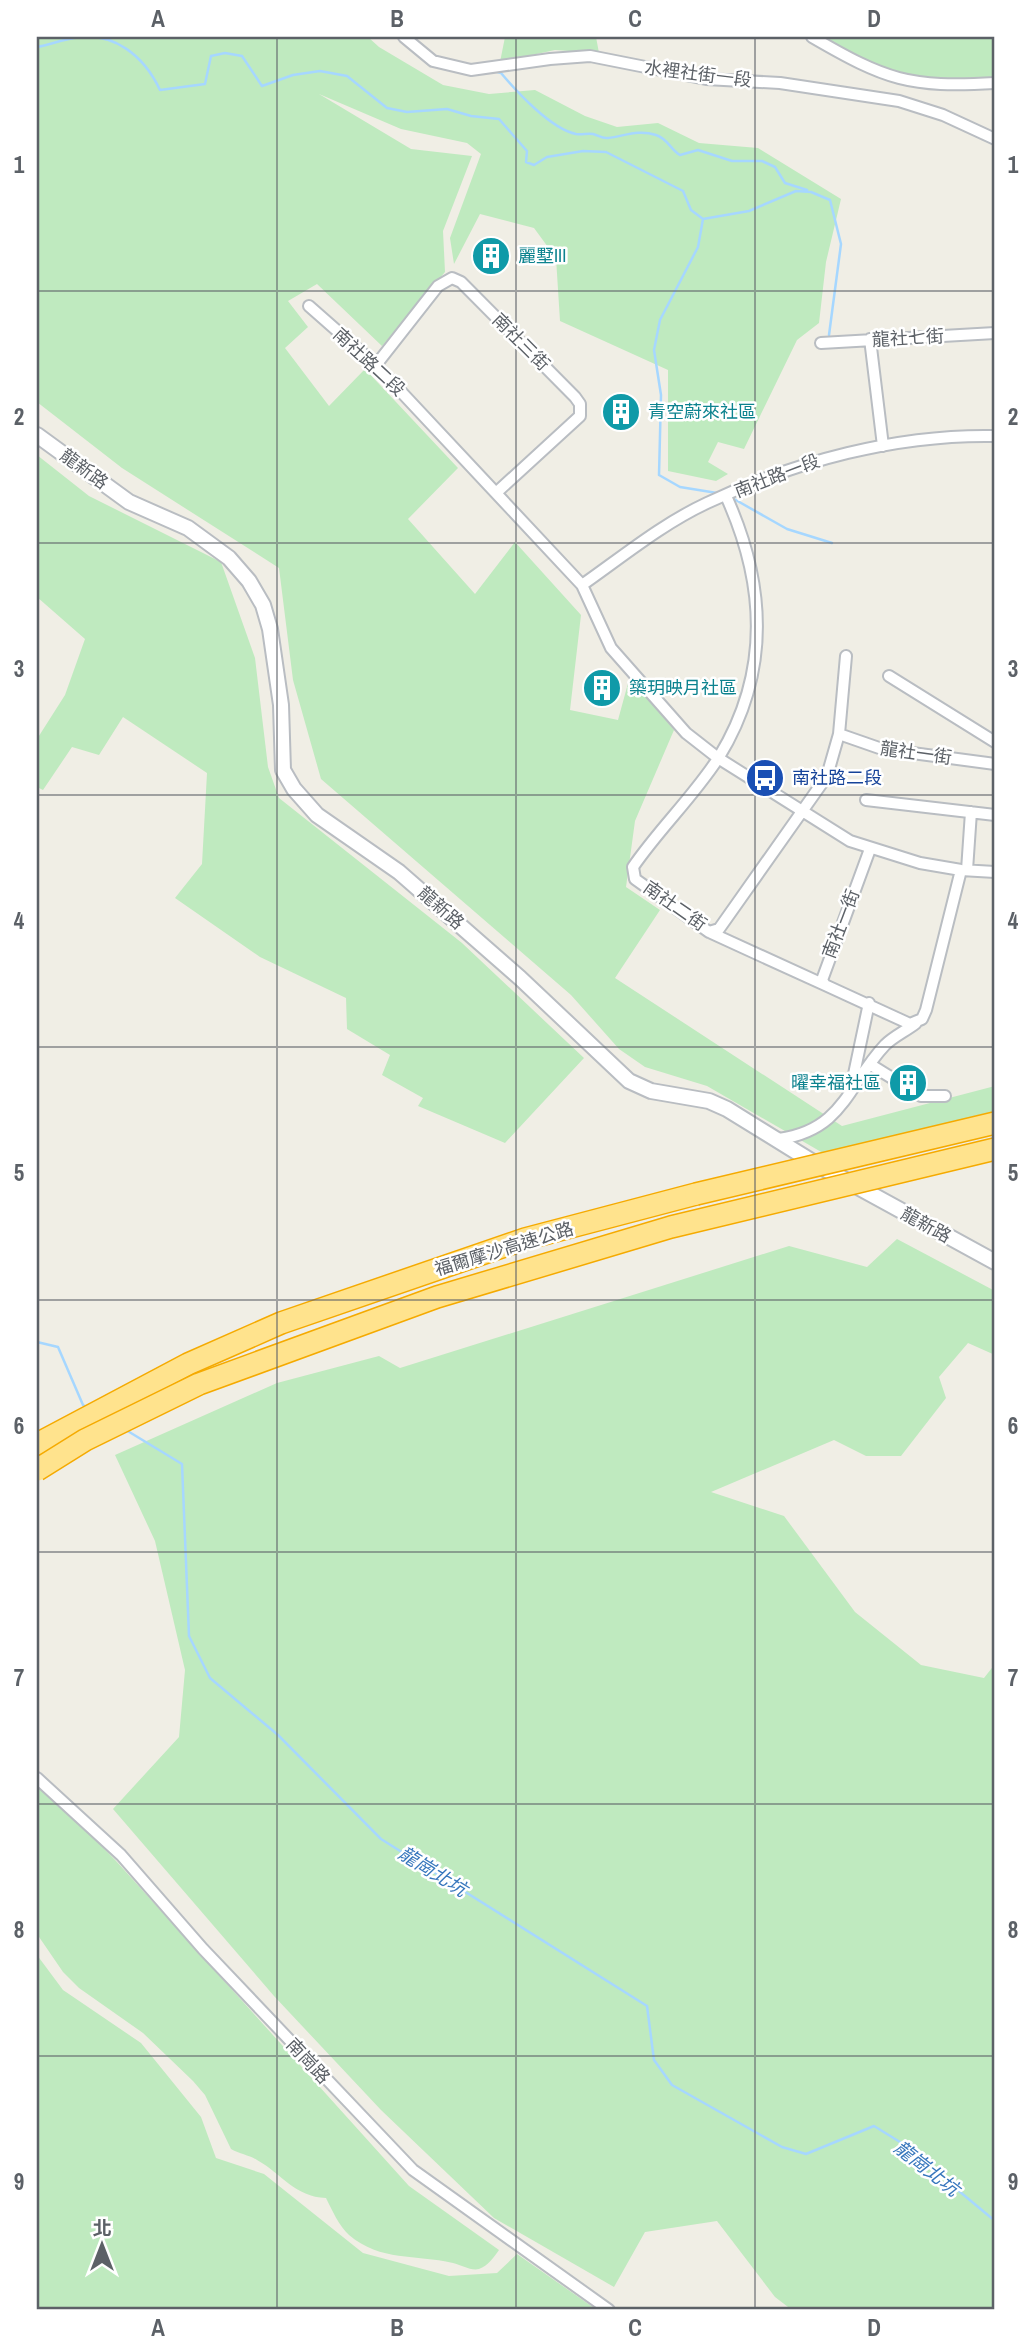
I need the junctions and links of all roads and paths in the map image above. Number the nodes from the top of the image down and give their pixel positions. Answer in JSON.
{"nodes":[{"id":1,"x":404,"y":37,"type":"edge"},
{"id":2,"x":812,"y":37,"type":"edge"},
{"id":3,"x":995,"y":83,"type":"edge"},
{"id":4,"x":995,"y":139,"type":"edge"},
{"id":5,"x":309,"y":306,"type":"dead end"},
{"id":6,"x":995,"y":334,"type":"edge"},
{"id":7,"x":870,"y":339,"type":"junction"},
{"id":8,"x":821,"y":344,"type":"dead end"},
{"id":9,"x":376,"y":365,"type":"junction"},
{"id":10,"x":37,"y":435,"type":"edge"},
{"id":11,"x":995,"y":436,"type":"edge"},
{"id":12,"x":883,"y":446,"type":"junction"},
{"id":13,"x":497,"y":492,"type":"junction"},
{"id":14,"x":726,"y":496,"type":"junction"},
{"id":15,"x":582,"y":585,"type":"junction"},
{"id":16,"x":846,"y":656,"type":"dead end"},
{"id":17,"x":889,"y":676,"type":"dead end"},
{"id":18,"x":839,"y":734,"type":"junction"},
{"id":19,"x":995,"y":743,"type":"edge"},
{"id":20,"x":718,"y":758,"type":"junction"},
{"id":21,"x":995,"y":764,"type":"edge"},
{"id":22,"x":866,"y":800,"type":"dead end"},
{"id":23,"x":805,"y":811,"type":"junction"},
{"id":24,"x":971,"y":812,"type":"junction"},
{"id":25,"x":995,"y":815,"type":"edge"},
{"id":26,"x":870,"y":849,"type":"junction"},
{"id":27,"x":964,"y":870,"type":"junction"},
{"id":28,"x":995,"y":872,"type":"edge"},
{"id":29,"x":709,"y":932,"type":"junction"},
{"id":30,"x":825,"y":985,"type":"junction"},
{"id":31,"x":869,"y":1003,"type":"junction"},
{"id":32,"x":916,"y":1023,"type":"junction"},
{"id":33,"x":871,"y":1065,"type":"junction"},
{"id":34,"x":946,"y":1096,"type":"dead end"},
{"id":35,"x":847,"y":1100,"type":"junction"},
{"id":36,"x":995,"y":1123,"type":"edge"},
{"id":37,"x":779,"y":1139,"type":"junction"},
{"id":38,"x":995,"y":1150,"type":"edge"},
{"id":39,"x":995,"y":1262,"type":"edge"},
{"id":40,"x":37,"y":1444,"type":"edge"},
{"id":41,"x":37,"y":1470,"type":"edge"},
{"id":42,"x":37,"y":1778,"type":"edge"},
{"id":43,"x":609,"y":2310,"type":"edge"}],
"edges":[{"from":1,"to":4,"type":"street","name":"水裡社街一段"},
{"from":2,"to":3,"type":"street"},
{"from":5,"to":9,"type":"street","name":"南社路二段"},
{"from":6,"to":7,"type":"street","name":"龍社七街"},
{"from":7,"to":8,"type":"street","name":"龍社七街"},
{"from":7,"to":12,"type":"street"},
{"from":9,"to":13,"type":"street","name":"南社路二段"},
{"from":9,"to":13,"type":"street","name":"南社三街"},
{"from":10,"to":37,"type":"street","name":"龍新路"},
{"from":11,"to":12,"type":"street","name":"南社路一段"},
{"from":12,"to":14,"type":"street","name":"南社路一段"},
{"from":13,"to":15,"type":"street","name":"南社路二段"},
{"from":14,"to":15,"type":"street","name":"南社路一段"},
{"from":14,"to":20,"type":"street","name":"南社二街"},
{"from":15,"to":20,"type":"street","name":"南社路二段"},
{"from":16,"to":18,"type":"street","name":"南社二街"},
{"from":17,"to":19,"type":"street"},
{"from":18,"to":21,"type":"street","name":"龍社一街"},
{"from":18,"to":23,"type":"street","name":"南社二街"},
{"from":20,"to":23,"type":"street","name":"南社路二段"},
{"from":20,"to":29,"type":"street","name":"南社二街"},
{"from":22,"to":24,"type":"street"},
{"from":23,"to":26,"type":"street","name":"南社路二段"},
{"from":23,"to":29,"type":"street","name":"南社二街"},
{"from":24,"to":25,"type":"street"},
{"from":24,"to":27,"type":"street"},
{"from":26,"to":27,"type":"street","name":"南社路二段"},
{"from":26,"to":30,"type":"street","name":"南社一街"},
{"from":27,"to":28,"type":"street","name":"南社路二段"},
{"from":27,"to":32,"type":"street"},
{"from":29,"to":30,"type":"street"},
{"from":30,"to":31,"type":"street"},
{"from":31,"to":32,"type":"street"},
{"from":31,"to":35,"type":"street"},
{"from":32,"to":33,"type":"street"},
{"from":33,"to":34,"type":"street"},
{"from":33,"to":35,"type":"street"},
{"from":35,"to":37,"type":"street"},
{"from":36,"to":40,"type":"highway","name":"福爾摩沙高速公路","bridge":true},
{"from":37,"to":39,"type":"street","name":"龍新路"},
{"from":38,"to":41,"type":"highway","name":"福爾摩沙高速公路","bridge":true},
{"from":42,"to":43,"type":"street","name":"南崗路"}]}
